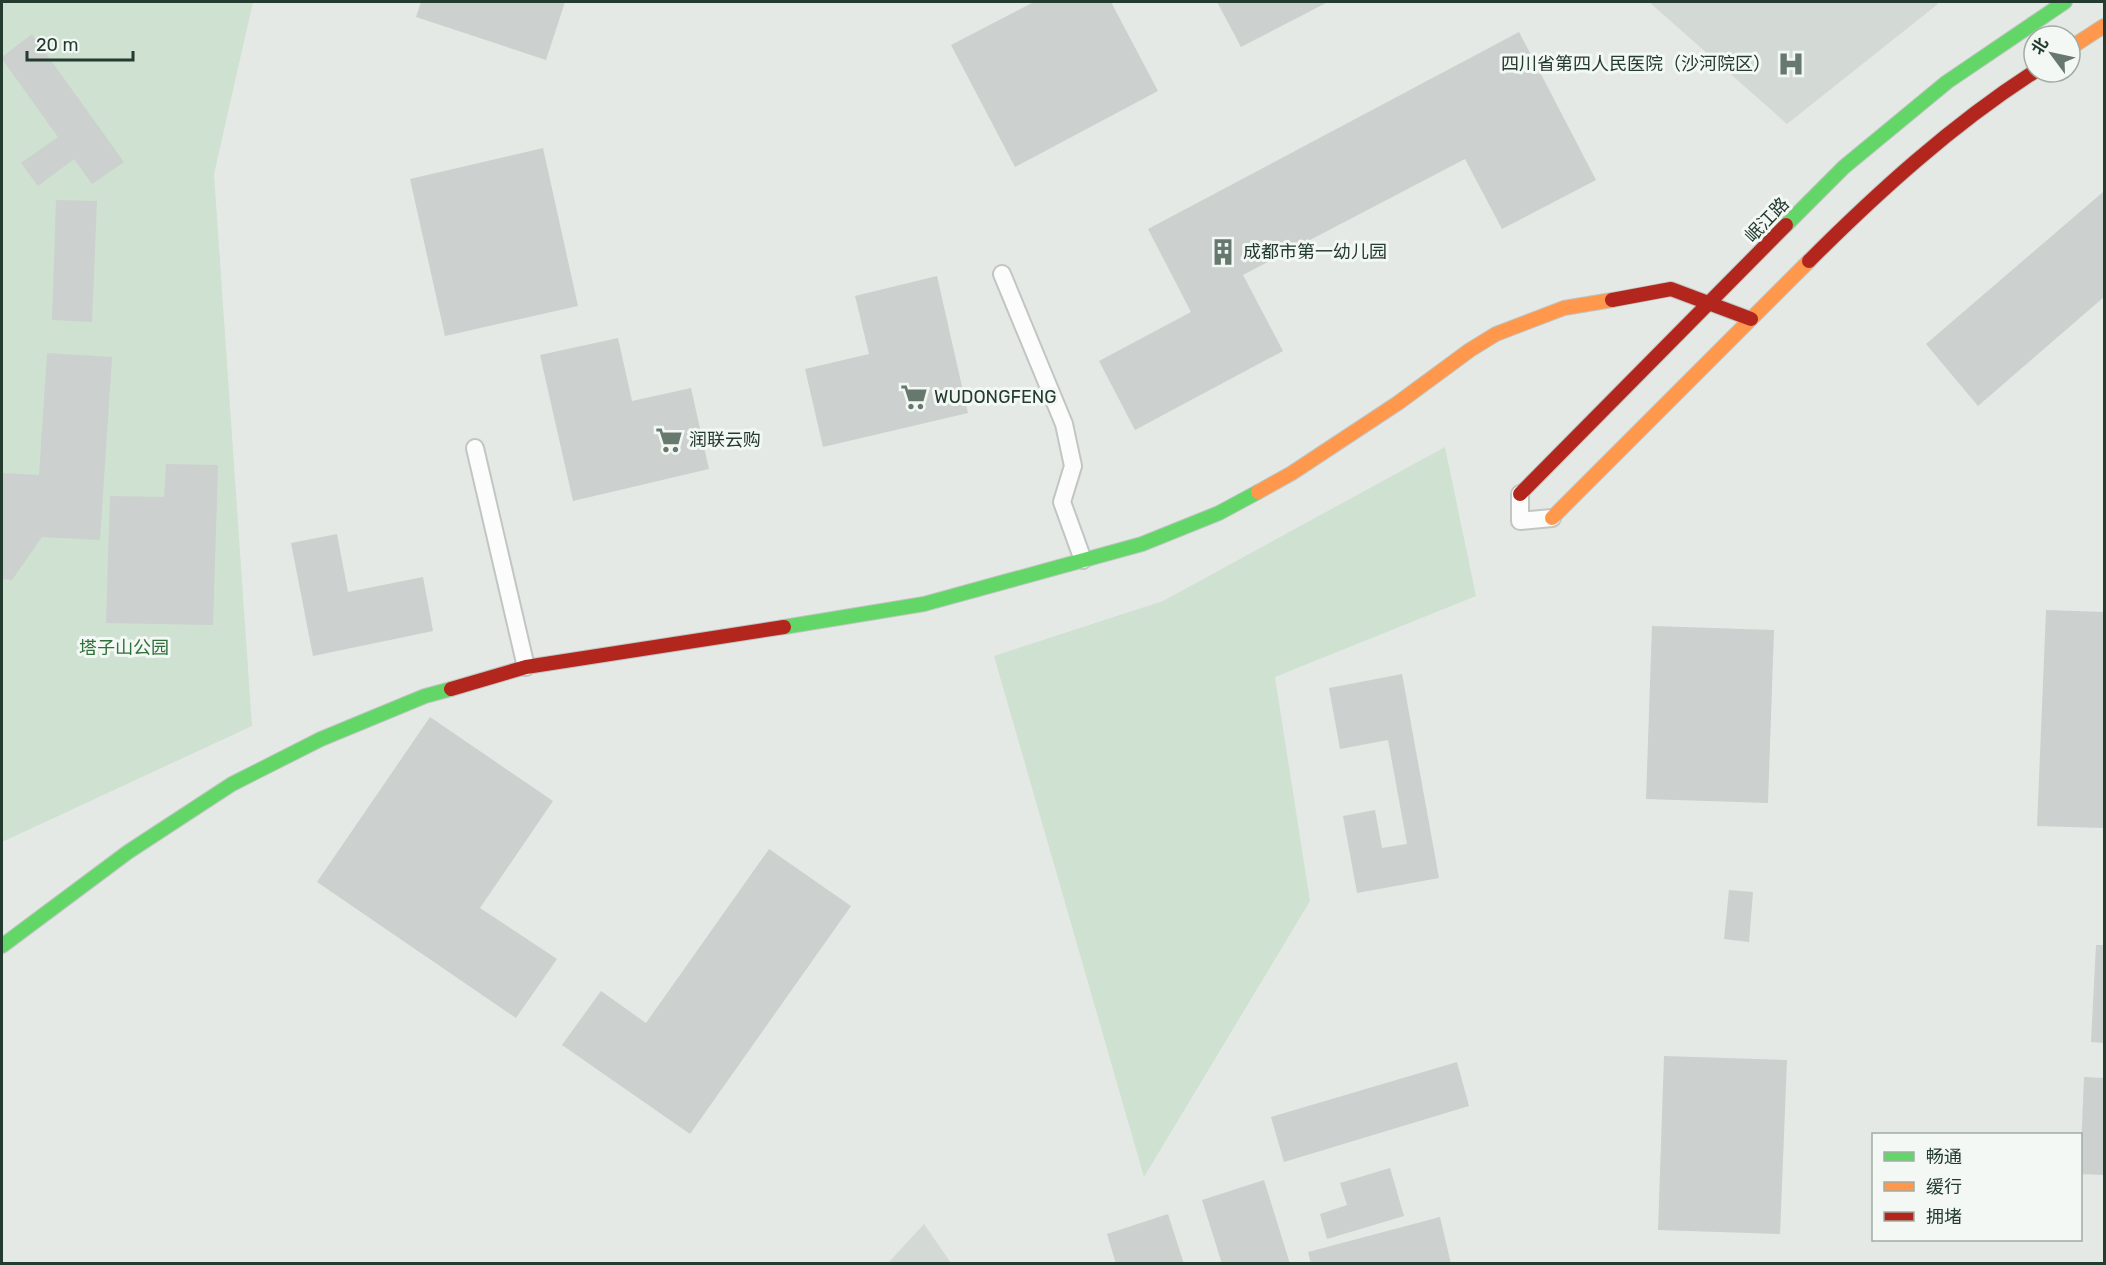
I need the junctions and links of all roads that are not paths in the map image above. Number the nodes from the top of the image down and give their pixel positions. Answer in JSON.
{"nodes":[{"id":1,"x":2065,"y":2,"type":"edge"},
{"id":2,"x":2104,"y":26,"type":"edge"},
{"id":3,"x":2082,"y":40,"type":"edge"},
{"id":4,"x":2022,"y":80,"type":"edge"},
{"id":5,"x":1002,"y":274,"type":"dead end"},
{"id":6,"x":1709,"y":304,"type":"junction"},
{"id":7,"x":1751,"y":319,"type":"junction"},
{"id":8,"x":475,"y":448,"type":"dead end"},
{"id":9,"x":1520,"y":494,"type":"joint"},
{"id":10,"x":1552,"y":518,"type":"joint"},
{"id":11,"x":1083,"y":560,"type":"junction"},
{"id":12,"x":526,"y":667,"type":"junction"},
{"id":13,"x":2,"y":946,"type":"edge"}],
"edges":[{"from":1,"to":6,"type":"street","name":"岷江路"},
{"from":2,"to":3,"type":"street"},
{"from":4,"to":7,"type":"street"},
{"from":5,"to":11,"type":"lane"},
{"from":6,"to":7,"type":"street"},
{"from":6,"to":9,"type":"street","name":"岷江路"},
{"from":6,"to":11,"type":"street"},
{"from":7,"to":10,"type":"street"},
{"from":8,"to":12,"type":"lane"},
{"from":9,"to":10,"type":"lane"},
{"from":11,"to":12,"type":"street"},
{"from":12,"to":13,"type":"street"}]}
